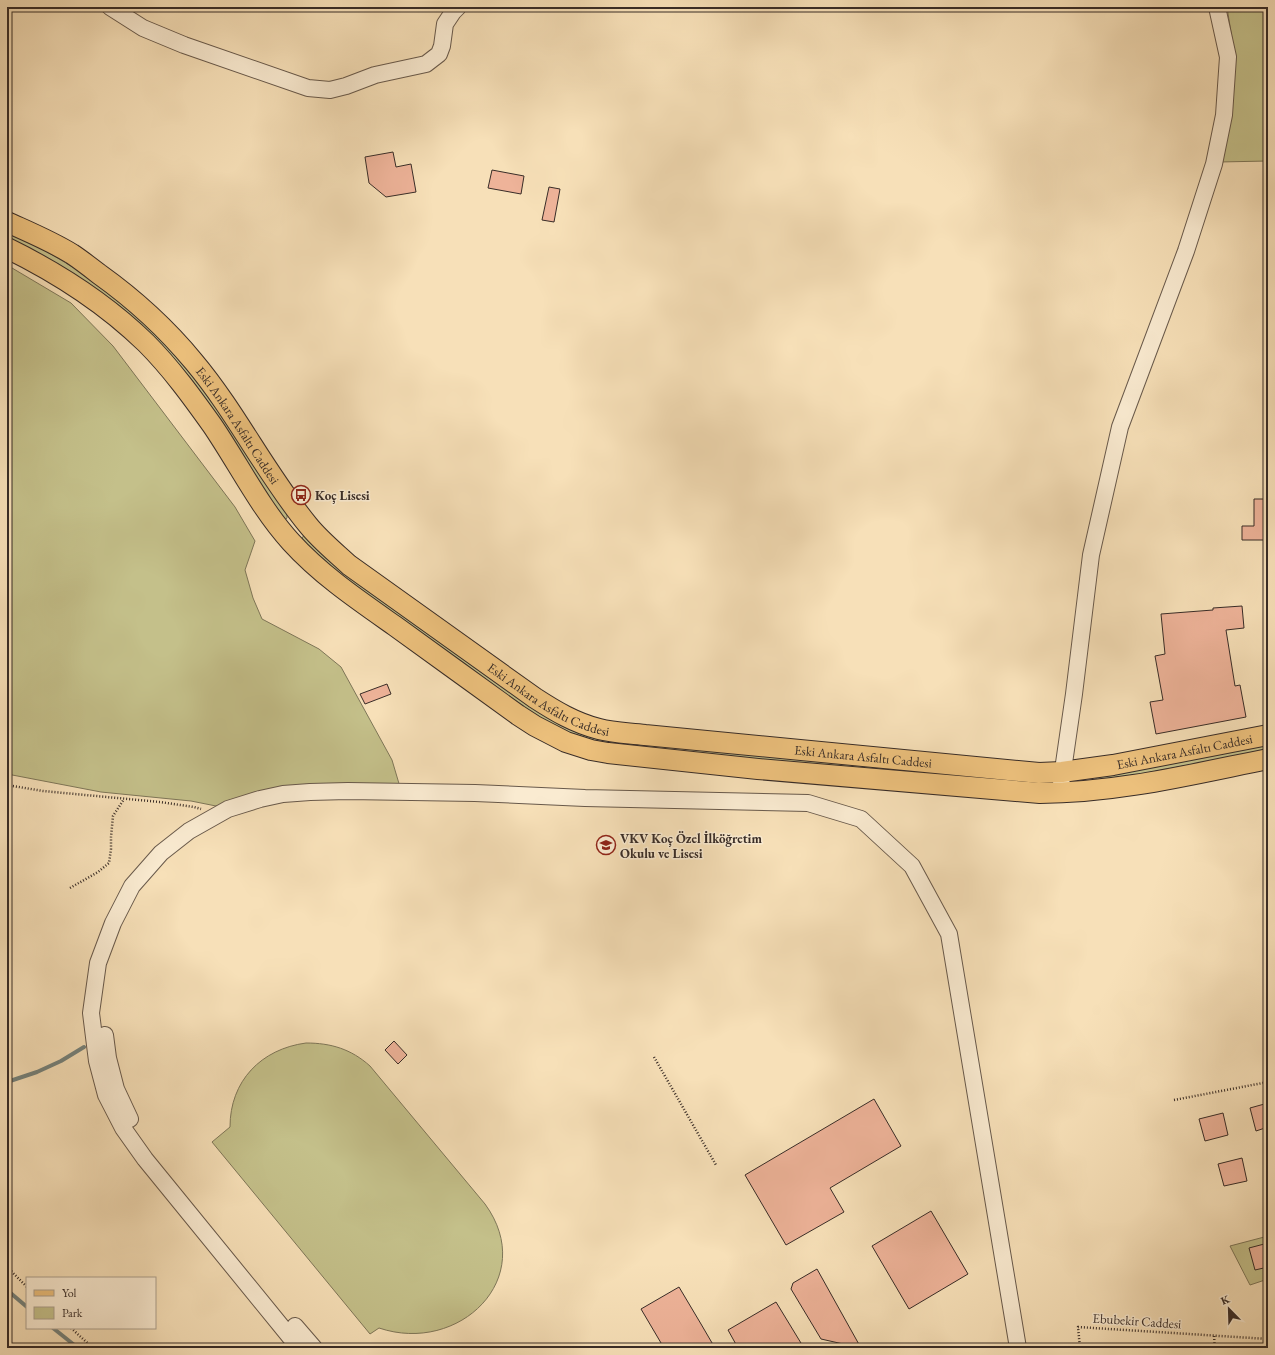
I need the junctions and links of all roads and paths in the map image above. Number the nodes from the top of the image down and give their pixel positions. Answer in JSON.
{"nodes":[{"id":1,"x":110,"y":7,"type":"edge"},
{"id":2,"x":458,"y":7,"type":"edge"},
{"id":3,"x":1218,"y":7,"type":"edge"},
{"id":4,"x":7,"y":222,"type":"edge"},
{"id":5,"x":7,"y":248,"type":"edge"},
{"id":6,"x":1268,"y":735,"type":"edge"},
{"id":7,"x":1268,"y":759,"type":"edge"},
{"id":8,"x":1062,"y":772,"type":"junction"},
{"id":9,"x":7,"y":785,"type":"edge"},
{"id":10,"x":426,"y":793,"type":"junction"},
{"id":11,"x":1060,"y":793,"type":"junction"},
{"id":12,"x":124,"y":799,"type":"junction"},
{"id":13,"x":214,"y":816,"type":"junction"},
{"id":14,"x":70,"y":888,"type":"dead end"},
{"id":15,"x":654,"y":1057,"type":"dead end"},
{"id":16,"x":1268,"y":1082,"type":"edge"},
{"id":17,"x":1174,"y":1100,"type":"dead end"},
{"id":18,"x":716,"y":1165,"type":"dead end"},
{"id":19,"x":7,"y":1267,"type":"edge"},
{"id":20,"x":26,"y":1286,"type":"edge"},
{"id":21,"x":72,"y":1329,"type":"edge"},
{"id":22,"x":1214,"y":1336,"type":"junction"},
{"id":23,"x":1268,"y":1339,"type":"edge"},
{"id":24,"x":93,"y":1348,"type":"edge"},
{"id":25,"x":299,"y":1348,"type":"edge"},
{"id":26,"x":314,"y":1348,"type":"edge"},
{"id":27,"x":1018,"y":1348,"type":"edge"},
{"id":28,"x":1080,"y":1348,"type":"edge"},
{"id":29,"x":1215,"y":1348,"type":"edge"}],
"edges":[{"from":1,"to":2,"type":"street"},
{"from":3,"to":8,"type":"street"},
{"from":4,"to":8,"type":"main road","name":"Eski Ankara Asfaltı Caddesi"},
{"from":5,"to":11,"type":"main road","name":"Eski Ankara Asfaltı Caddesi"},
{"from":6,"to":8,"type":"main road","name":"Eski Ankara Asfaltı Caddesi"},
{"from":7,"to":11,"type":"main road","name":"Eski Ankara Asfaltı Caddesi"},
{"from":8,"to":11,"type":"street"},
{"from":9,"to":12,"type":"path"},
{"from":10,"to":13,"type":"street"},
{"from":10,"to":26,"type":"street"},
{"from":10,"to":27,"type":"street"},
{"from":12,"to":13,"type":"path"},
{"from":12,"to":14,"type":"path"},
{"from":13,"to":25,"type":"street"},
{"from":15,"to":18,"type":"path"},
{"from":16,"to":17,"type":"path"},
{"from":19,"to":20,"type":"path"},
{"from":21,"to":24,"type":"path"},
{"from":22,"to":23,"type":"path","name":"Ebubekir Caddesi"},
{"from":22,"to":28,"type":"path","name":"Ebubekir Caddesi"},
{"from":22,"to":29,"type":"path"}]}
